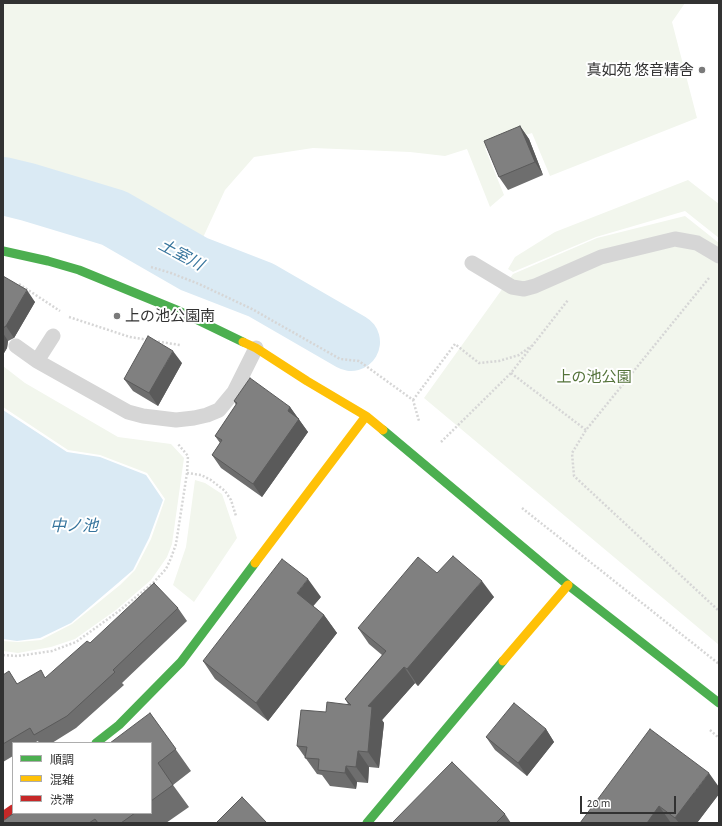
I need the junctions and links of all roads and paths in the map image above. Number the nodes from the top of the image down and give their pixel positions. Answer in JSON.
{"nodes":[{"id":1,"x":3,"y":251,"type":"edge"},
{"id":2,"x":719,"y":256,"type":"edge"},
{"id":3,"x":472,"y":263,"type":"dead end"},
{"id":4,"x":709,"y":277,"type":"dead end"},
{"id":5,"x":16,"y":283,"type":"edge"},
{"id":6,"x":572,"y":294,"type":"dead end"},
{"id":7,"x":61,"y":312,"type":"dead end"},
{"id":8,"x":67,"y":316,"type":"dead end"},
{"id":9,"x":53,"y":336,"type":"dead end"},
{"id":10,"x":534,"y":344,"type":"junction"},
{"id":11,"x":182,"y":345,"type":"dead end"},
{"id":12,"x":16,"y":346,"type":"dead end"},
{"id":13,"x":256,"y":348,"type":"junction"},
{"id":14,"x":340,"y":359,"type":"dead end"},
{"id":15,"x":37,"y":361,"type":"junction"},
{"id":16,"x":359,"y":362,"type":"dead end"},
{"id":17,"x":510,"y":373,"type":"junction"},
{"id":18,"x":320,"y":388,"type":"junction"},
{"id":19,"x":413,"y":400,"type":"junction"},
{"id":20,"x":366,"y":416,"type":"junction"},
{"id":21,"x":422,"y":424,"type":"dead end"},
{"id":22,"x":586,"y":430,"type":"junction"},
{"id":23,"x":436,"y":438,"type":"dead end"},
{"id":24,"x":174,"y":440,"type":"dead end"},
{"id":25,"x":187,"y":473,"type":"junction"},
{"id":26,"x":521,"y":506,"type":"dead end"},
{"id":27,"x":236,"y":516,"type":"dead end"},
{"id":28,"x":568,"y":585,"type":"junction"},
{"id":29,"x":719,"y":611,"type":"edge"},
{"id":30,"x":3,"y":654,"type":"edge"},
{"id":31,"x":719,"y":664,"type":"edge"},
{"id":32,"x":719,"y":703,"type":"edge"},
{"id":33,"x":97,"y":742,"type":"edge"},
{"id":34,"x":12,"y":810,"type":"edge"},
{"id":35,"x":3,"y":816,"type":"edge"},
{"id":36,"x":367,"y":823,"type":"edge"}],
"edges":[{"from":1,"to":13,"type":"street"},
{"from":2,"to":3,"type":"lane"},
{"from":4,"to":22,"type":"path"},
{"from":5,"to":7,"type":"path"},
{"from":6,"to":10,"type":"path"},
{"from":8,"to":11,"type":"path"},
{"from":9,"to":15,"type":"lane"},
{"from":10,"to":17,"type":"path"},
{"from":10,"to":19,"type":"path"},
{"from":12,"to":15,"type":"lane"},
{"from":13,"to":15,"type":"lane"},
{"from":13,"to":18,"type":"street"},
{"from":14,"to":18,"type":"path"},
{"from":16,"to":19,"type":"path"},
{"from":17,"to":22,"type":"path"},
{"from":17,"to":23,"type":"path"},
{"from":18,"to":20,"type":"street"},
{"from":19,"to":21,"type":"path"},
{"from":20,"to":28,"type":"street"},
{"from":20,"to":33,"type":"street"},
{"from":22,"to":29,"type":"path"},
{"from":24,"to":25,"type":"path"},
{"from":25,"to":27,"type":"path"},
{"from":25,"to":30,"type":"path"},
{"from":26,"to":31,"type":"path"},
{"from":28,"to":32,"type":"street"},
{"from":28,"to":36,"type":"street"},
{"from":34,"to":35,"type":"street"}]}
